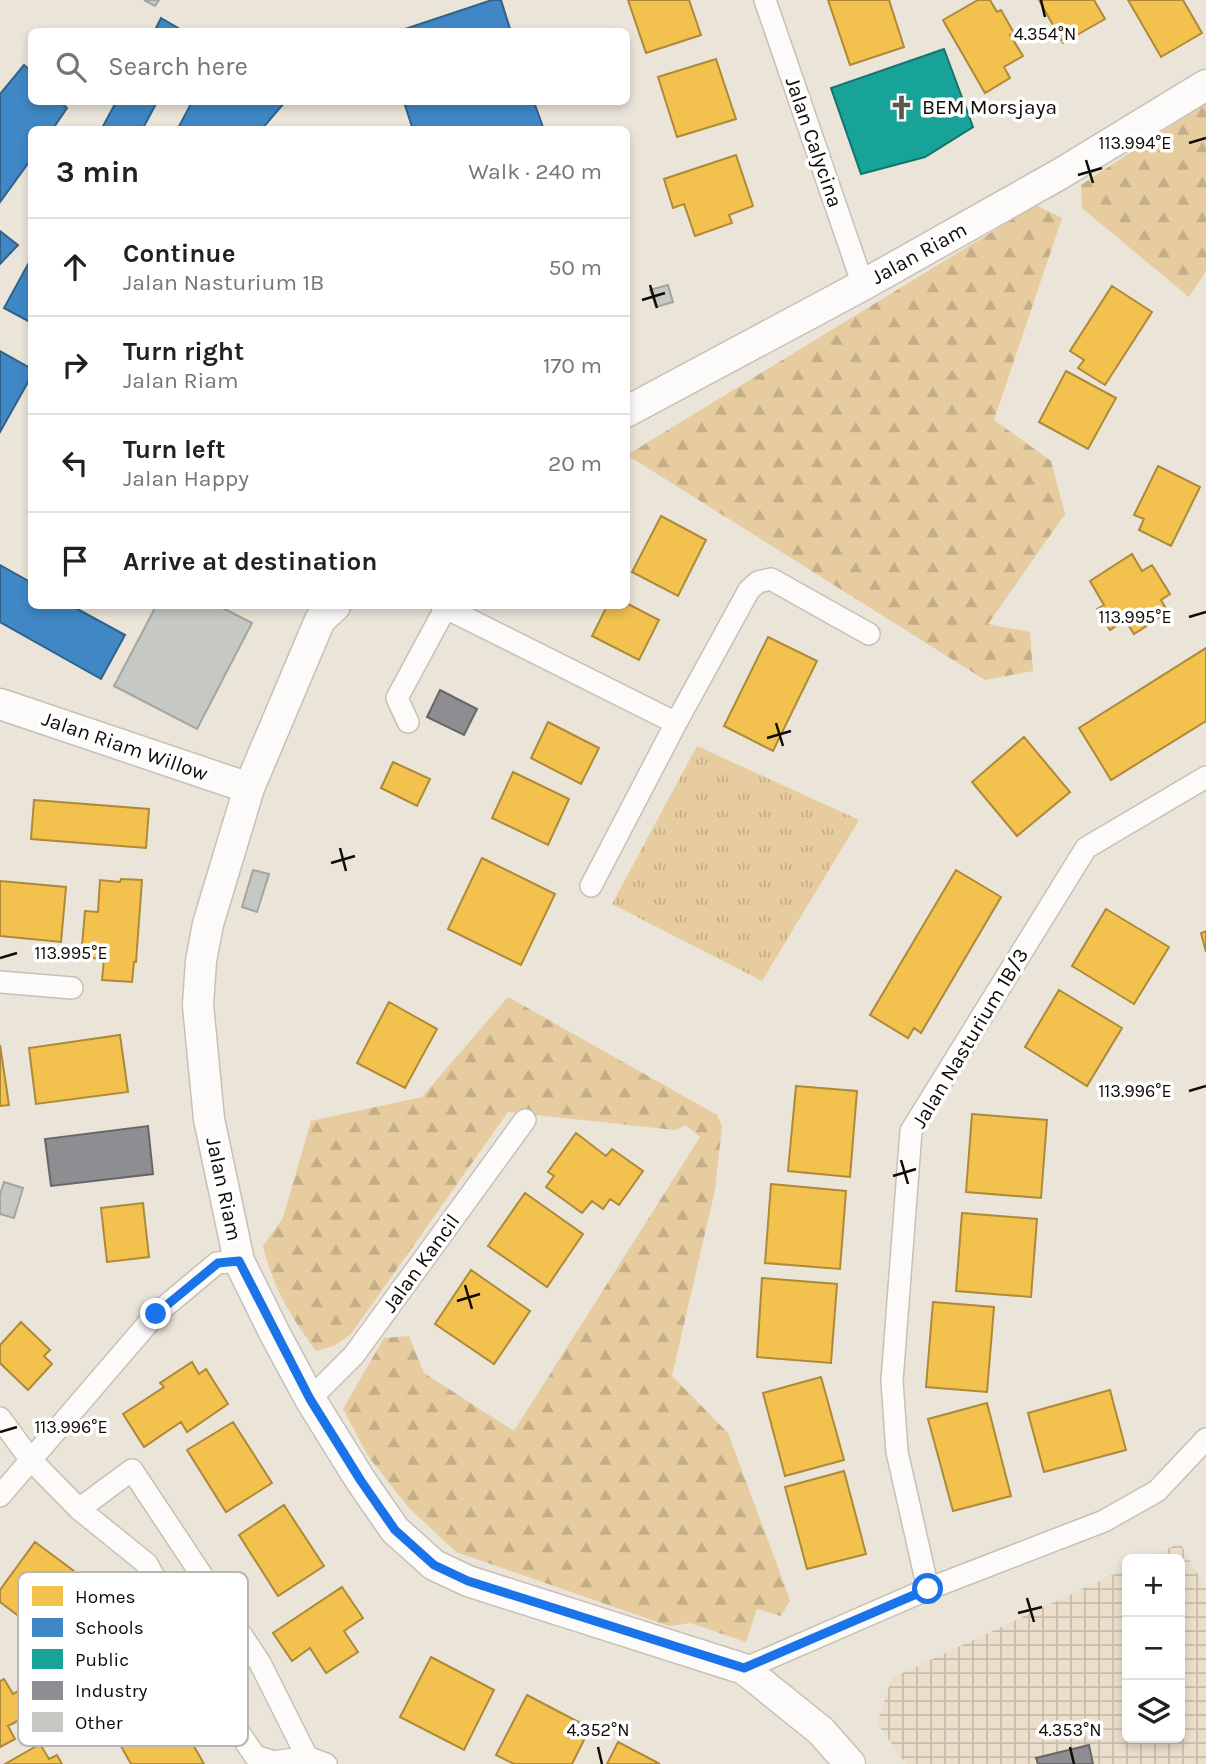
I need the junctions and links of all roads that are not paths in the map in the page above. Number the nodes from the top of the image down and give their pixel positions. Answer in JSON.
{"nodes":[{"id":1,"x":765,"y":0,"type":"edge"},
{"id":2,"x":1206,"y":85,"type":"edge"},
{"id":3,"x":863,"y":285,"type":"junction"},
{"id":4,"x":630,"y":410,"type":"edge"},
{"id":5,"x":332,"y":609,"type":"edge"},
{"id":6,"x":442,"y":609,"type":"edge"},
{"id":7,"x":450,"y":609,"type":"edge"},
{"id":8,"x":869,"y":634,"type":"dead end"},
{"id":9,"x":0,"y":704,"type":"edge"},
{"id":10,"x":408,"y":722,"type":"dead end"},
{"id":11,"x":676,"y":723,"type":"junction"},
{"id":12,"x":1206,"y":778,"type":"edge"},
{"id":13,"x":250,"y":788,"type":"junction"},
{"id":14,"x":591,"y":886,"type":"dead end"},
{"id":15,"x":0,"y":982,"type":"edge"},
{"id":16,"x":72,"y":988,"type":"dead end"},
{"id":17,"x":526,"y":1120,"type":"dead end"},
{"id":18,"x":239,"y":1261,"type":"junction"},
{"id":19,"x":310,"y":1399,"type":"junction"},
{"id":20,"x":0,"y":1418,"type":"edge"},
{"id":21,"x":1206,"y":1439,"type":"edge"},
{"id":22,"x":30,"y":1459,"type":"junction"},
{"id":23,"x":0,"y":1496,"type":"edge"},
{"id":24,"x":79,"y":1510,"type":"junction"},
{"id":25,"x":151,"y":1572,"type":"edge"},
{"id":26,"x":200,"y":1572,"type":"edge"},
{"id":27,"x":928,"y":1589,"type":"junction"},
{"id":28,"x":248,"y":1644,"type":"edge"},
{"id":29,"x":744,"y":1668,"type":"junction"},
{"id":30,"x":248,"y":1746,"type":"edge"},
{"id":31,"x":318,"y":1761,"type":"edge"},
{"id":32,"x":850,"y":1764,"type":"edge"}],
"edges":[{"from":1,"to":3,"type":"street","name":"Jalan Calycina"},
{"from":2,"to":3,"type":"main road","name":"Jalan Riam"},
{"from":3,"to":4,"type":"main road","name":"Jalan Riam"},
{"from":5,"to":13,"type":"main road","name":"Jalan Riam"},
{"from":6,"to":10,"type":"street"},
{"from":7,"to":11,"type":"street"},
{"from":8,"to":11,"type":"street"},
{"from":9,"to":13,"type":"main road","name":"Jalan Riam Willow"},
{"from":11,"to":14,"type":"street"},
{"from":12,"to":27,"type":"street","name":"Jalan Nasturium 1B/3"},
{"from":13,"to":18,"type":"main road","name":"Jalan Riam"},
{"from":15,"to":16,"type":"street"},
{"from":17,"to":19,"type":"street","name":"Jalan Kancil"},
{"from":18,"to":19,"type":"main road","name":"Jalan Riam"},
{"from":18,"to":22,"type":"street"},
{"from":19,"to":29,"type":"main road","name":"Jalan Riam"},
{"from":20,"to":22,"type":"street"},
{"from":21,"to":27,"type":"street"},
{"from":22,"to":23,"type":"street"},
{"from":22,"to":24,"type":"street"},
{"from":24,"to":25,"type":"street"},
{"from":24,"to":26,"type":"street"},
{"from":27,"to":29,"type":"street"},
{"from":28,"to":31,"type":"street"},
{"from":29,"to":32,"type":"main road","name":"Jalan Riam"},
{"from":30,"to":31,"type":"street"}]}
